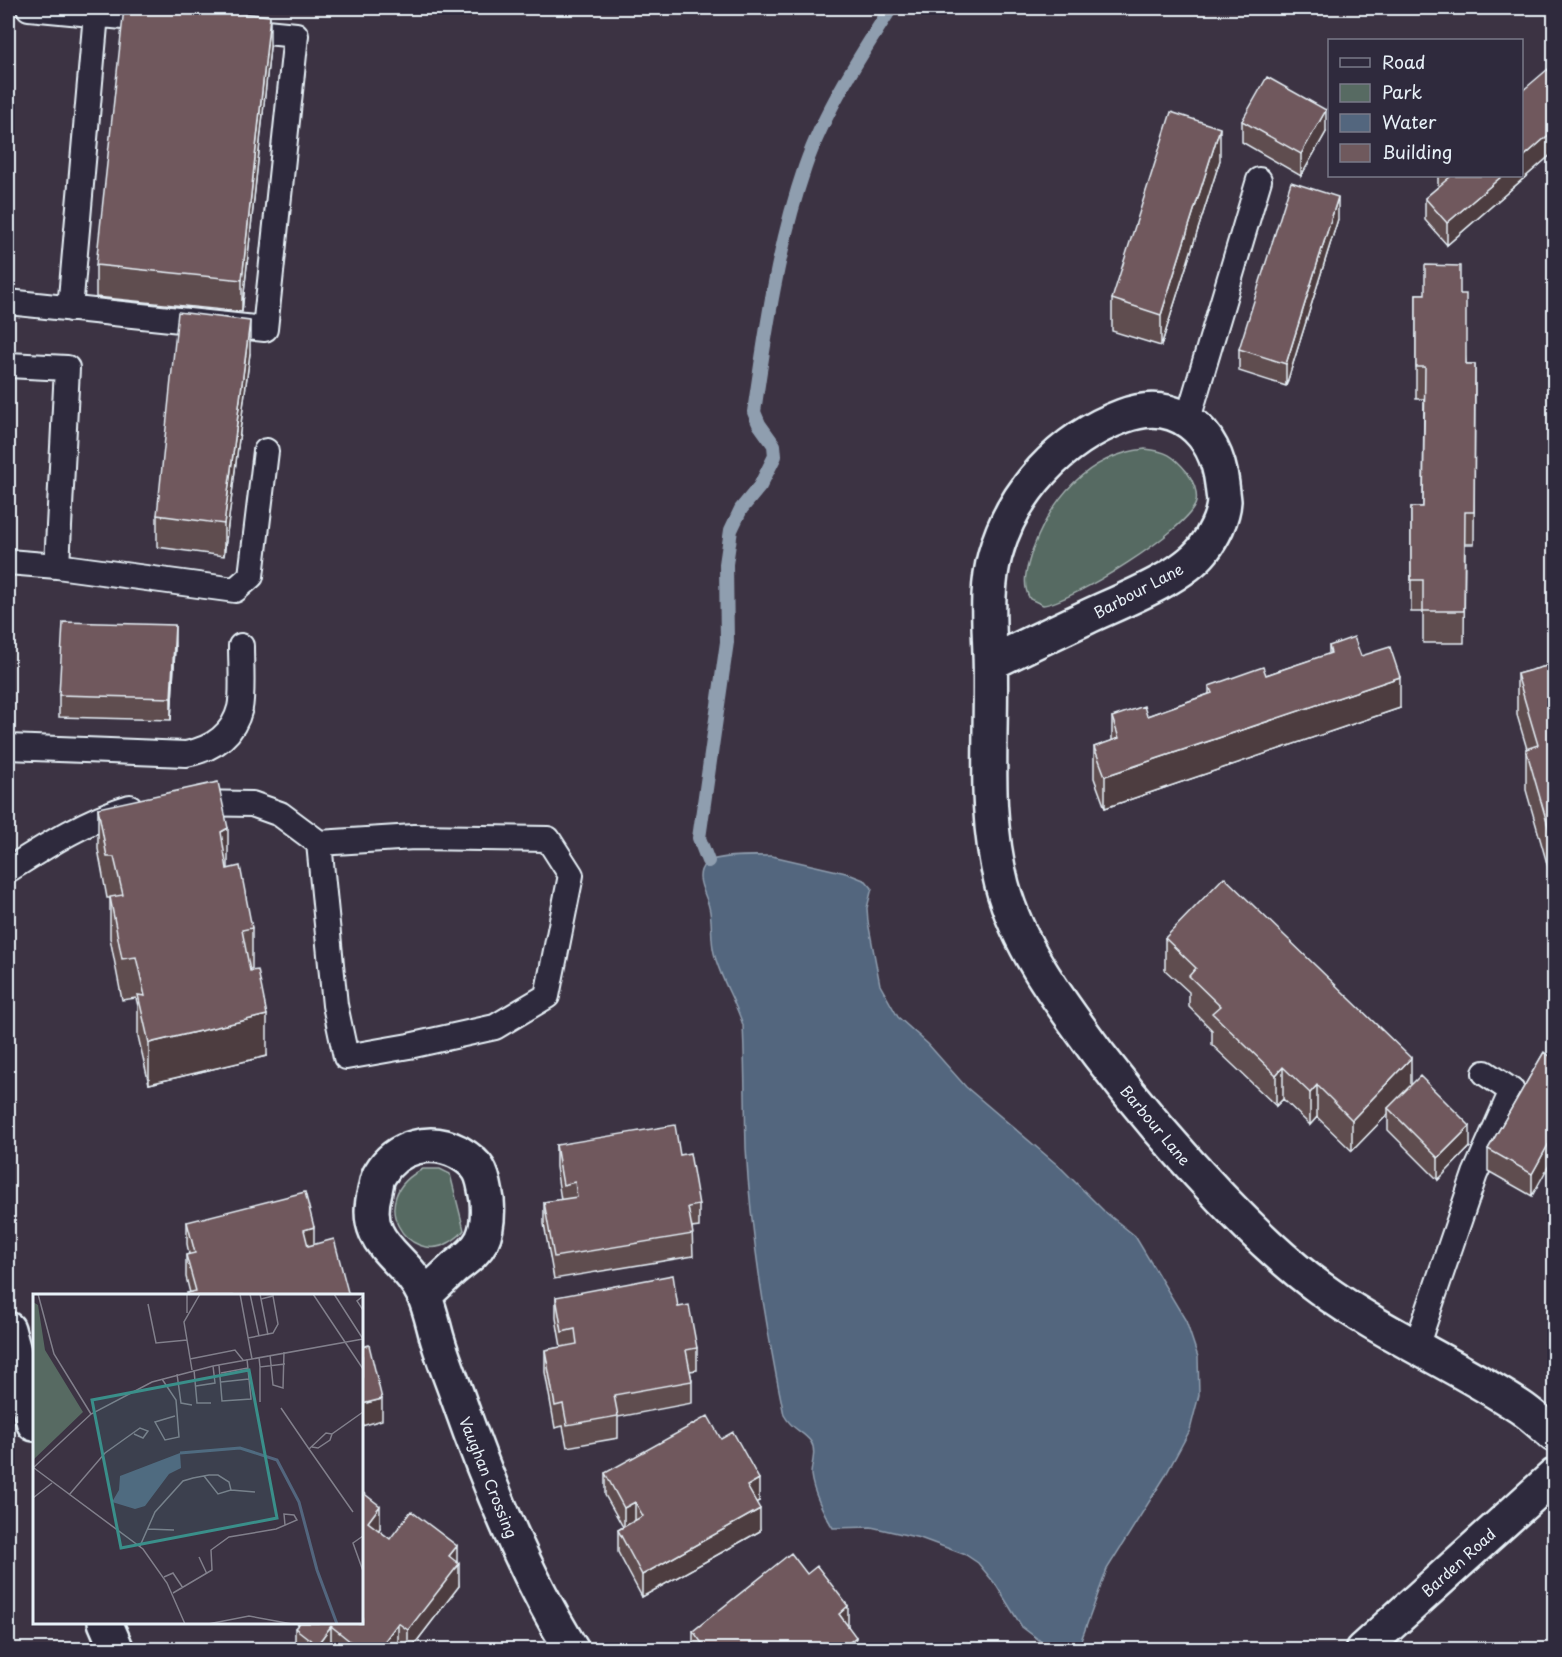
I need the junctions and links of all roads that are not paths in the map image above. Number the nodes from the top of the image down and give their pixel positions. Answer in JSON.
{"nodes":[{"id":1,"x":29,"y":8,"type":"edge"},
{"id":2,"x":96,"y":14,"type":"junction"},
{"id":3,"x":178,"y":23,"type":"edge"},
{"id":4,"x":214,"y":27,"type":"edge"},
{"id":5,"x":1259,"y":180,"type":"dead end"},
{"id":6,"x":8,"y":302,"type":"edge"},
{"id":7,"x":70,"y":309,"type":"junction"},
{"id":8,"x":8,"y":365,"type":"edge"},
{"id":9,"x":1188,"y":419,"type":"junction"},
{"id":10,"x":266,"y":452,"type":"dead end"},
{"id":11,"x":8,"y":562,"type":"edge"},
{"id":12,"x":57,"y":566,"type":"junction"},
{"id":13,"x":241,"y":646,"type":"dead end"},
{"id":14,"x":990,"y":663,"type":"junction"},
{"id":15,"x":8,"y":747,"type":"edge"},
{"id":16,"x":319,"y":843,"type":"junction"},
{"id":17,"x":8,"y":870,"type":"edge"},
{"id":18,"x":1485,"y":1072,"type":"dead end"},
{"id":19,"x":424,"y":1296,"type":"dead end"},
{"id":20,"x":8,"y":1329,"type":"edge"},
{"id":21,"x":1416,"y":1347,"type":"junction"},
{"id":22,"x":33,"y":1420,"type":"edge"},
{"id":23,"x":1554,"y":1435,"type":"edge"},
{"id":24,"x":1554,"y":1476,"type":"edge"},
{"id":25,"x":105,"y":1624,"type":"edge"},
{"id":26,"x":117,"y":1650,"type":"edge"},
{"id":27,"x":572,"y":1650,"type":"edge"},
{"id":28,"x":1362,"y":1650,"type":"edge"}],
"edges":[{"from":1,"to":2,"type":"lane"},
{"from":2,"to":3,"type":"lane"},
{"from":2,"to":7,"type":"lane"},
{"from":4,"to":7,"type":"lane"},
{"from":5,"to":9,"type":"lane"},
{"from":6,"to":7,"type":"lane"},
{"from":8,"to":12,"type":"lane"},
{"from":9,"to":14,"type":"street","name":"Barbour Lane"},
{"from":9,"to":14,"type":"street","name":"Barbour Lane"},
{"from":10,"to":12,"type":"lane"},
{"from":11,"to":12,"type":"lane"},
{"from":13,"to":15,"type":"lane"},
{"from":14,"to":21,"type":"street","name":"Barbour Lane"},
{"from":16,"to":16,"type":"lane"},
{"from":16,"to":17,"type":"lane"},
{"from":18,"to":21,"type":"lane"},
{"from":19,"to":27,"type":"street","name":"Vaughan Crossing"},
{"from":20,"to":22,"type":"street"},
{"from":21,"to":23,"type":"street","name":"Barbour Lane"},
{"from":24,"to":28,"type":"street","name":"Barden Road"},
{"from":25,"to":26,"type":"street"}]}
